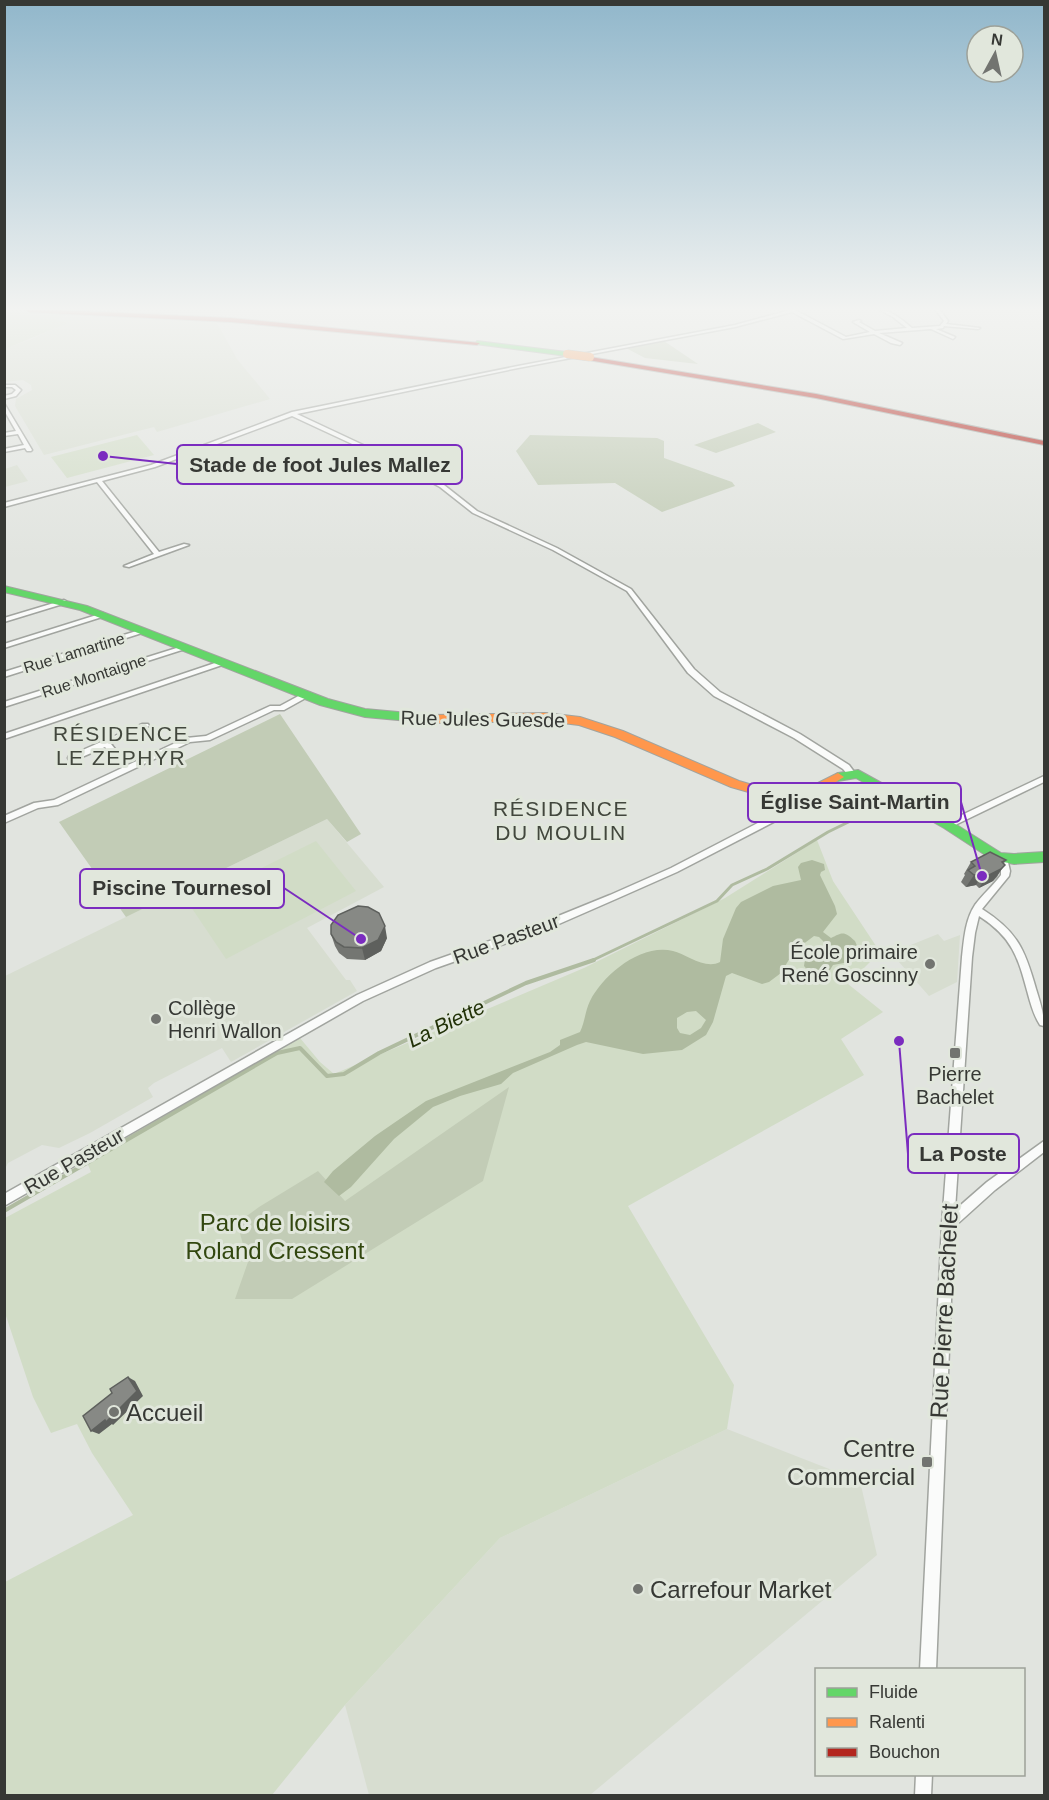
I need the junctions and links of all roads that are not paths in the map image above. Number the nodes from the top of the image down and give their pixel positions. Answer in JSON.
{"nodes":[{"id":1,"x":385,"y":394,"type":"edge"},
{"id":2,"x":805,"y":394,"type":"edge"},
{"id":3,"x":7,"y":397,"type":"edge"},
{"id":4,"x":4,"y":404,"type":"edge"},
{"id":5,"x":292,"y":414,"type":"junction"},
{"id":6,"x":7,"y":416,"type":"edge"},
{"id":7,"x":18,"y":432,"type":"junction"},
{"id":8,"x":4,"y":435,"type":"edge"},
{"id":9,"x":1044,"y":441,"type":"edge"},
{"id":10,"x":4,"y":451,"type":"edge"},
{"id":11,"x":99,"y":481,"type":"junction"},
{"id":12,"x":4,"y":505,"type":"edge"},
{"id":13,"x":186,"y":545,"type":"dead end"},
{"id":14,"x":158,"y":555,"type":"junction"},
{"id":15,"x":127,"y":566,"type":"dead end"},
{"id":16,"x":8,"y":591,"type":"edge"},
{"id":17,"x":64,"y":602,"type":"junction"},
{"id":18,"x":103,"y":615,"type":"junction"},
{"id":19,"x":4,"y":620,"type":"edge"},
{"id":20,"x":143,"y":631,"type":"junction"},
{"id":21,"x":4,"y":646,"type":"edge"},
{"id":22,"x":183,"y":648,"type":"junction"},
{"id":23,"x":224,"y":663,"type":"junction"},
{"id":24,"x":4,"y":675,"type":"edge"},
{"id":25,"x":307,"y":695,"type":"junction"},
{"id":26,"x":4,"y":705,"type":"edge"},
{"id":27,"x":145,"y":726,"type":"dead end"},
{"id":28,"x":4,"y":737,"type":"edge"},
{"id":29,"x":106,"y":743,"type":"junction"},
{"id":30,"x":72,"y":758,"type":"dead end"},
{"id":31,"x":127,"y":769,"type":"junction"},
{"id":32,"x":851,"y":773,"type":"junction"},
{"id":33,"x":1044,"y":779,"type":"edge"},
{"id":34,"x":789,"y":799,"type":"junction"},
{"id":35,"x":4,"y":820,"type":"edge"},
{"id":36,"x":948,"y":825,"type":"junction"},
{"id":37,"x":1044,"y":857,"type":"edge"},
{"id":38,"x":1003,"y":858,"type":"junction"},
{"id":39,"x":977,"y":910,"type":"junction"},
{"id":40,"x":1044,"y":1022,"type":"edge"},
{"id":41,"x":1044,"y":1146,"type":"edge"},
{"id":42,"x":4,"y":1201,"type":"edge"},
{"id":43,"x":948,"y":1224,"type":"junction"},
{"id":44,"x":928,"y":1668,"type":"edge"},
{"id":45,"x":924,"y":1776,"type":"edge"},
{"id":46,"x":923,"y":1796,"type":"edge"}],
"edges":[{"from":1,"to":5,"type":"street"},
{"from":2,"to":9,"type":"main road"},
{"from":3,"to":4,"type":"street"},
{"from":4,"to":6,"type":"street"},
{"from":5,"to":11,"type":"street"},
{"from":5,"to":32,"type":"street"},
{"from":6,"to":7,"type":"street"},
{"from":7,"to":8,"type":"street"},
{"from":7,"to":10,"type":"street"},
{"from":11,"to":12,"type":"street"},
{"from":11,"to":14,"type":"street"},
{"from":13,"to":14,"type":"street"},
{"from":14,"to":15,"type":"street"},
{"from":16,"to":17,"type":"main road","name":"Rue Jules Guesde"},
{"from":17,"to":18,"type":"main road","name":"Rue Jules Guesde"},
{"from":17,"to":19,"type":"street"},
{"from":18,"to":20,"type":"main road","name":"Rue Jules Guesde"},
{"from":18,"to":21,"type":"street"},
{"from":20,"to":22,"type":"main road","name":"Rue Jules Guesde"},
{"from":20,"to":24,"type":"street","name":"Rue Lamartine"},
{"from":22,"to":23,"type":"main road","name":"Rue Jules Guesde"},
{"from":22,"to":26,"type":"street","name":"Rue Montaigne"},
{"from":23,"to":25,"type":"main road","name":"Rue Jules Guesde"},
{"from":23,"to":28,"type":"street"},
{"from":25,"to":31,"type":"street"},
{"from":25,"to":34,"type":"main road","name":"Rue Jules Guesde"},
{"from":27,"to":29,"type":"street"},
{"from":29,"to":30,"type":"street"},
{"from":29,"to":31,"type":"street"},
{"from":31,"to":35,"type":"street"},
{"from":32,"to":34,"type":"main road"},
{"from":32,"to":36,"type":"main road"},
{"from":33,"to":36,"type":"street"},
{"from":34,"to":42,"type":"street","name":"Rue Pasteur"},
{"from":36,"to":38,"type":"main road"},
{"from":37,"to":38,"type":"main road"},
{"from":38,"to":39,"type":"street","name":"Rue Pierre Bachelet"},
{"from":39,"to":40,"type":"street"},
{"from":39,"to":43,"type":"street","name":"Rue Pierre Bachelet"},
{"from":41,"to":43,"type":"street"},
{"from":43,"to":44,"type":"street","name":"Rue Pierre Bachelet"},
{"from":45,"to":46,"type":"street"}]}
